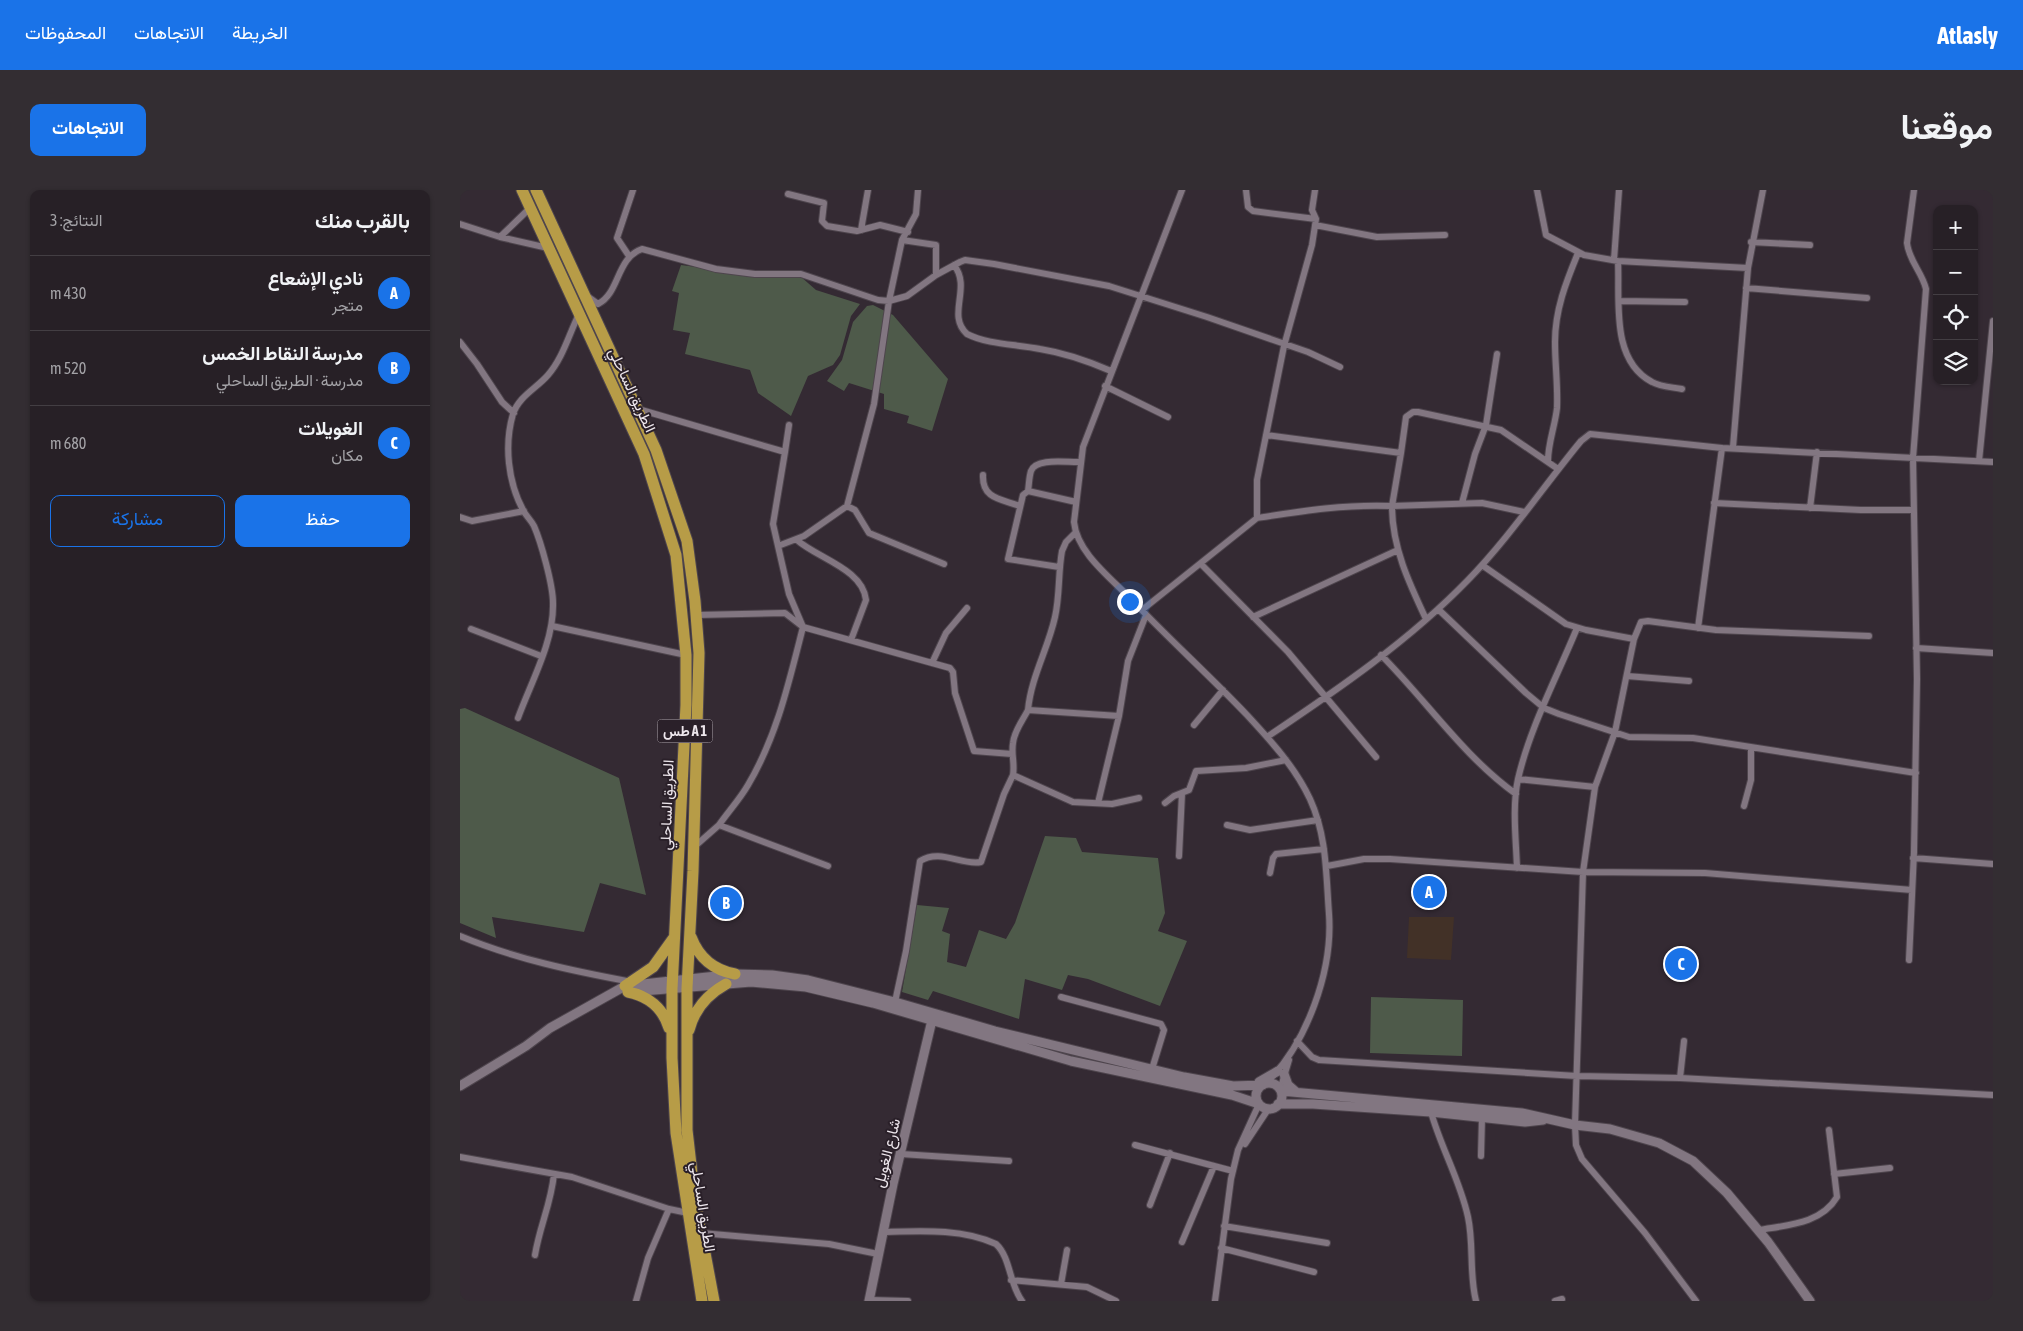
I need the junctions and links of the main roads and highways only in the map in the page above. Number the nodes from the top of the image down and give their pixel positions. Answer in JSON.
{"nodes":[{"id":1,"x":522,"y":190,"type":"edge"},
{"id":2,"x":536,"y":190,"type":"edge"},
{"id":3,"x":690,"y":926,"type":"junction"},
{"id":4,"x":674,"y":938,"type":"junction"},
{"id":5,"x":735,"y":974,"type":"road end"},
{"id":6,"x":726,"y":984,"type":"road end"},
{"id":7,"x":671,"y":1038,"type":"junction"},
{"id":8,"x":686,"y":1042,"type":"junction"},
{"id":9,"x":702,"y":1301,"type":"edge"},
{"id":10,"x":714,"y":1301,"type":"edge"}],
"edges":[{"from":1,"to":4,"type":"highway","name":"الطريق الساحلي","number":"طس A 1"},
{"from":2,"to":3,"type":"highway","name":"الطريق الساحلي","number":"طس A 1"},
{"from":3,"to":5,"type":"highway"},
{"from":3,"to":8,"type":"highway","name":"الطريق الساحلي","number":"طس A 1"},
{"from":4,"to":7,"type":"highway","name":"الطريق الساحلي","number":"طس A 1"},
{"from":4,"to":7,"type":"highway"},
{"from":6,"to":8,"type":"highway"},
{"from":7,"to":9,"type":"highway","name":"الطريق الساحلي","number":"طس A 1"},
{"from":8,"to":10,"type":"highway","name":"الطريق الساحلي","number":"طس A 1"}]}
